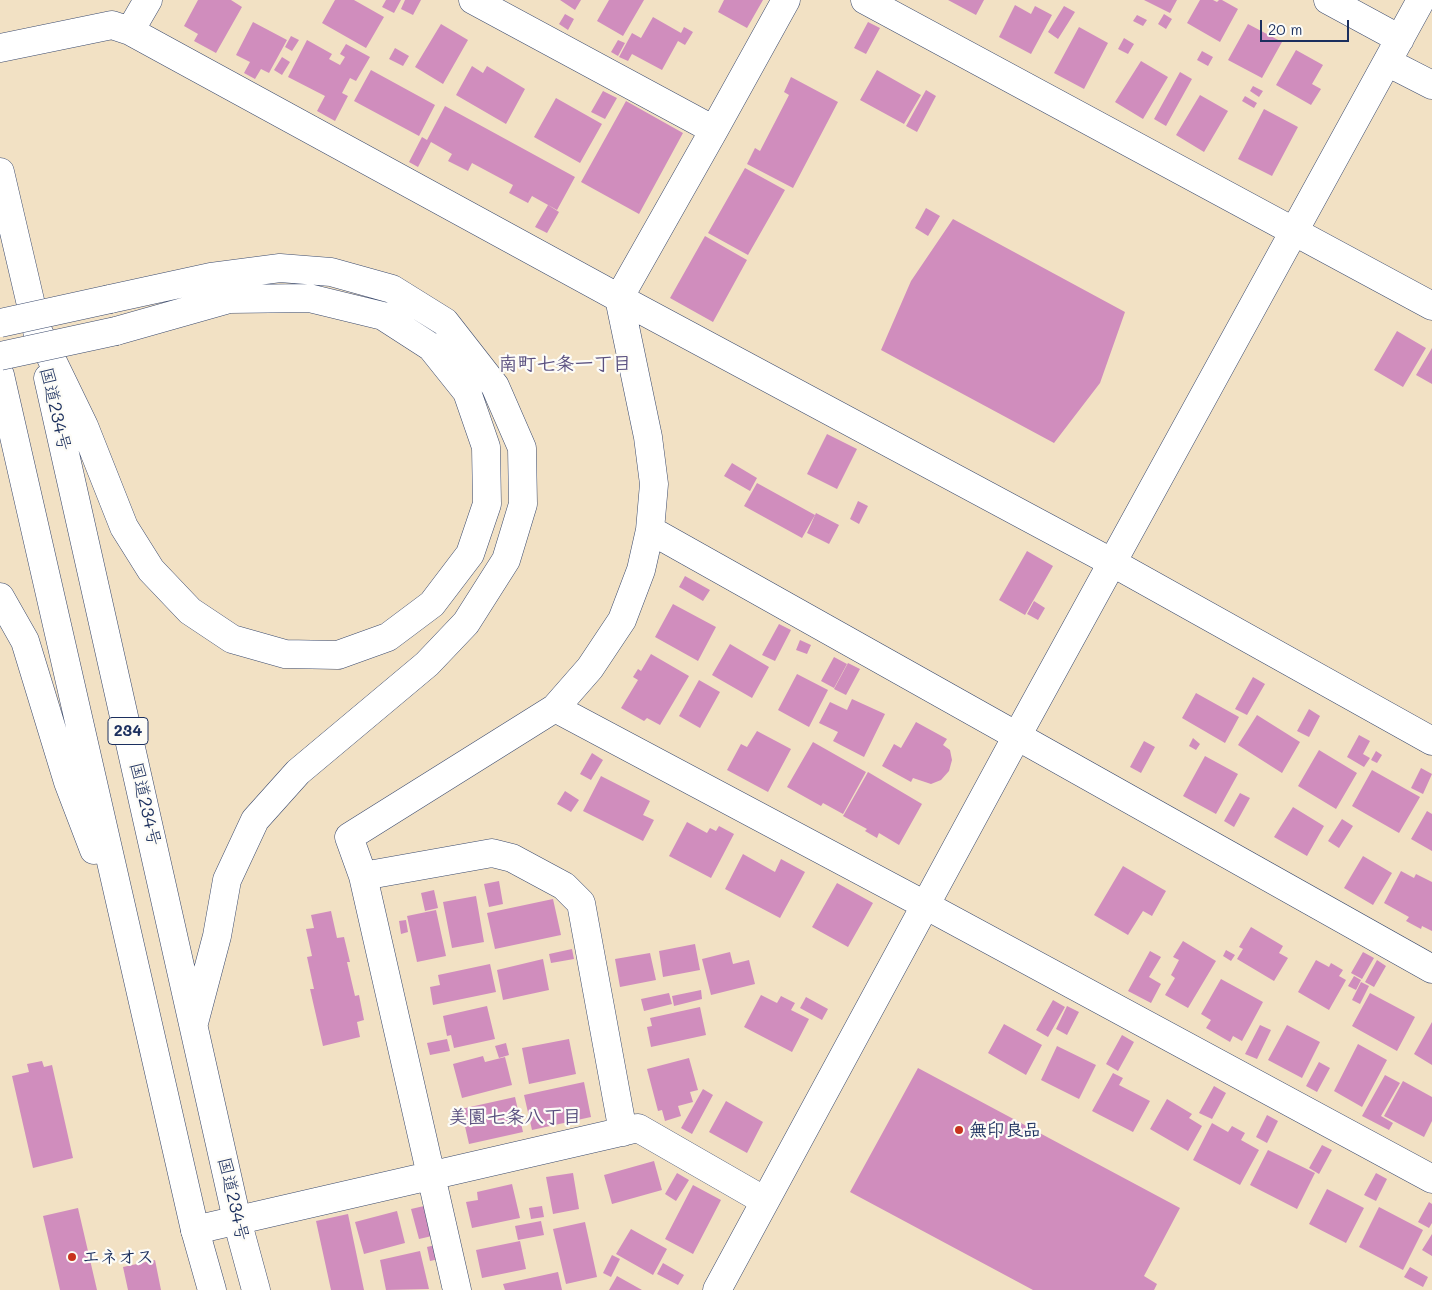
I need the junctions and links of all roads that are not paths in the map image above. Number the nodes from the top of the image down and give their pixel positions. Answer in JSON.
{"nodes":[{"id":1,"x":148,"y":0,"type":"edge"},
{"id":2,"x":474,"y":0,"type":"edge"},
{"id":3,"x":786,"y":0,"type":"edge"},
{"id":4,"x":865,"y":0,"type":"edge"},
{"id":5,"x":1328,"y":0,"type":"edge"},
{"id":6,"x":1421,"y":0,"type":"edge"},
{"id":7,"x":130,"y":31,"type":"junction"},
{"id":8,"x":0,"y":48,"type":"edge"},
{"id":9,"x":1394,"y":50,"type":"junction"},
{"id":10,"x":1432,"y":85,"type":"edge"},
{"id":11,"x":714,"y":130,"type":"junction"},
{"id":12,"x":0,"y":172,"type":"edge"},
{"id":13,"x":1294,"y":232,"type":"junction"},
{"id":14,"x":618,"y":298,"type":"junction"},
{"id":15,"x":1432,"y":306,"type":"edge"},
{"id":16,"x":0,"y":323,"type":"edge"},
{"id":17,"x":37,"y":329,"type":"junction"},
{"id":18,"x":0,"y":356,"type":"edge"},
{"id":19,"x":0,"y":375,"type":"edge"},
{"id":20,"x":650,"y":530,"type":"junction"},
{"id":21,"x":1113,"y":562,"type":"junction"},
{"id":22,"x":0,"y":597,"type":"edge"},
{"id":23,"x":555,"y":708,"type":"junction"},
{"id":24,"x":1017,"y":736,"type":"junction"},
{"id":25,"x":1432,"y":741,"type":"edge"},
{"id":26,"x":363,"y":876,"type":"junction"},
{"id":27,"x":925,"y":905,"type":"junction"},
{"id":28,"x":130,"y":943,"type":"junction"},
{"id":29,"x":1432,"y":969,"type":"edge"},
{"id":30,"x":194,"y":1023,"type":"junction"},
{"id":31,"x":623,"y":1132,"type":"junction"},
{"id":32,"x":431,"y":1176,"type":"junction"},
{"id":33,"x":1432,"y":1179,"type":"edge"},
{"id":34,"x":765,"y":1201,"type":"junction"},
{"id":35,"x":237,"y":1220,"type":"junction"},
{"id":36,"x":195,"y":1230,"type":"junction"},
{"id":37,"x":212,"y":1290,"type":"edge"},
{"id":38,"x":256,"y":1290,"type":"edge"},
{"id":39,"x":457,"y":1290,"type":"edge"},
{"id":40,"x":717,"y":1290,"type":"edge"}],
"edges":[{"from":1,"to":7,"type":"main road"},
{"from":2,"to":11,"type":"main road"},
{"from":3,"to":11,"type":"main road"},
{"from":4,"to":13,"type":"main road"},
{"from":5,"to":9,"type":"main road"},
{"from":6,"to":9,"type":"main road"},
{"from":7,"to":8,"type":"main road"},
{"from":7,"to":14,"type":"main road"},
{"from":9,"to":10,"type":"main road"},
{"from":9,"to":13,"type":"main road"},
{"from":11,"to":14,"type":"main road"},
{"from":12,"to":17,"type":"main road","name":"国道234号","number":"234"},
{"from":13,"to":15,"type":"main road"},
{"from":13,"to":21,"type":"main road"},
{"from":14,"to":20,"type":"main road"},
{"from":14,"to":21,"type":"main road"},
{"from":16,"to":30,"type":"main road","bridge":true},
{"from":17,"to":18,"type":"main road","bridge":true},
{"from":17,"to":30,"type":"main road","name":"国道234号","number":"234"},
{"from":19,"to":28,"type":"main road","number":"234"},
{"from":20,"to":23,"type":"main road"},
{"from":20,"to":24,"type":"main road"},
{"from":21,"to":24,"type":"main road"},
{"from":21,"to":25,"type":"main road"},
{"from":22,"to":28,"type":"main road"},
{"from":23,"to":26,"type":"main road"},
{"from":23,"to":27,"type":"main road"},
{"from":24,"to":27,"type":"main road"},
{"from":24,"to":29,"type":"main road"},
{"from":26,"to":31,"type":"main road"},
{"from":26,"to":32,"type":"main road"},
{"from":27,"to":33,"type":"main road"},
{"from":27,"to":34,"type":"main road"},
{"from":28,"to":36,"type":"main road","number":"234"},
{"from":30,"to":35,"type":"main road","name":"国道234号","number":"234"},
{"from":31,"to":32,"type":"main road"},
{"from":31,"to":34,"type":"main road"},
{"from":32,"to":35,"type":"main road"},
{"from":32,"to":39,"type":"main road"},
{"from":34,"to":40,"type":"main road"},
{"from":35,"to":36,"type":"main road"},
{"from":35,"to":38,"type":"main road","name":"国道234号","number":"234"},
{"from":36,"to":37,"type":"main road","number":"234"}]}
